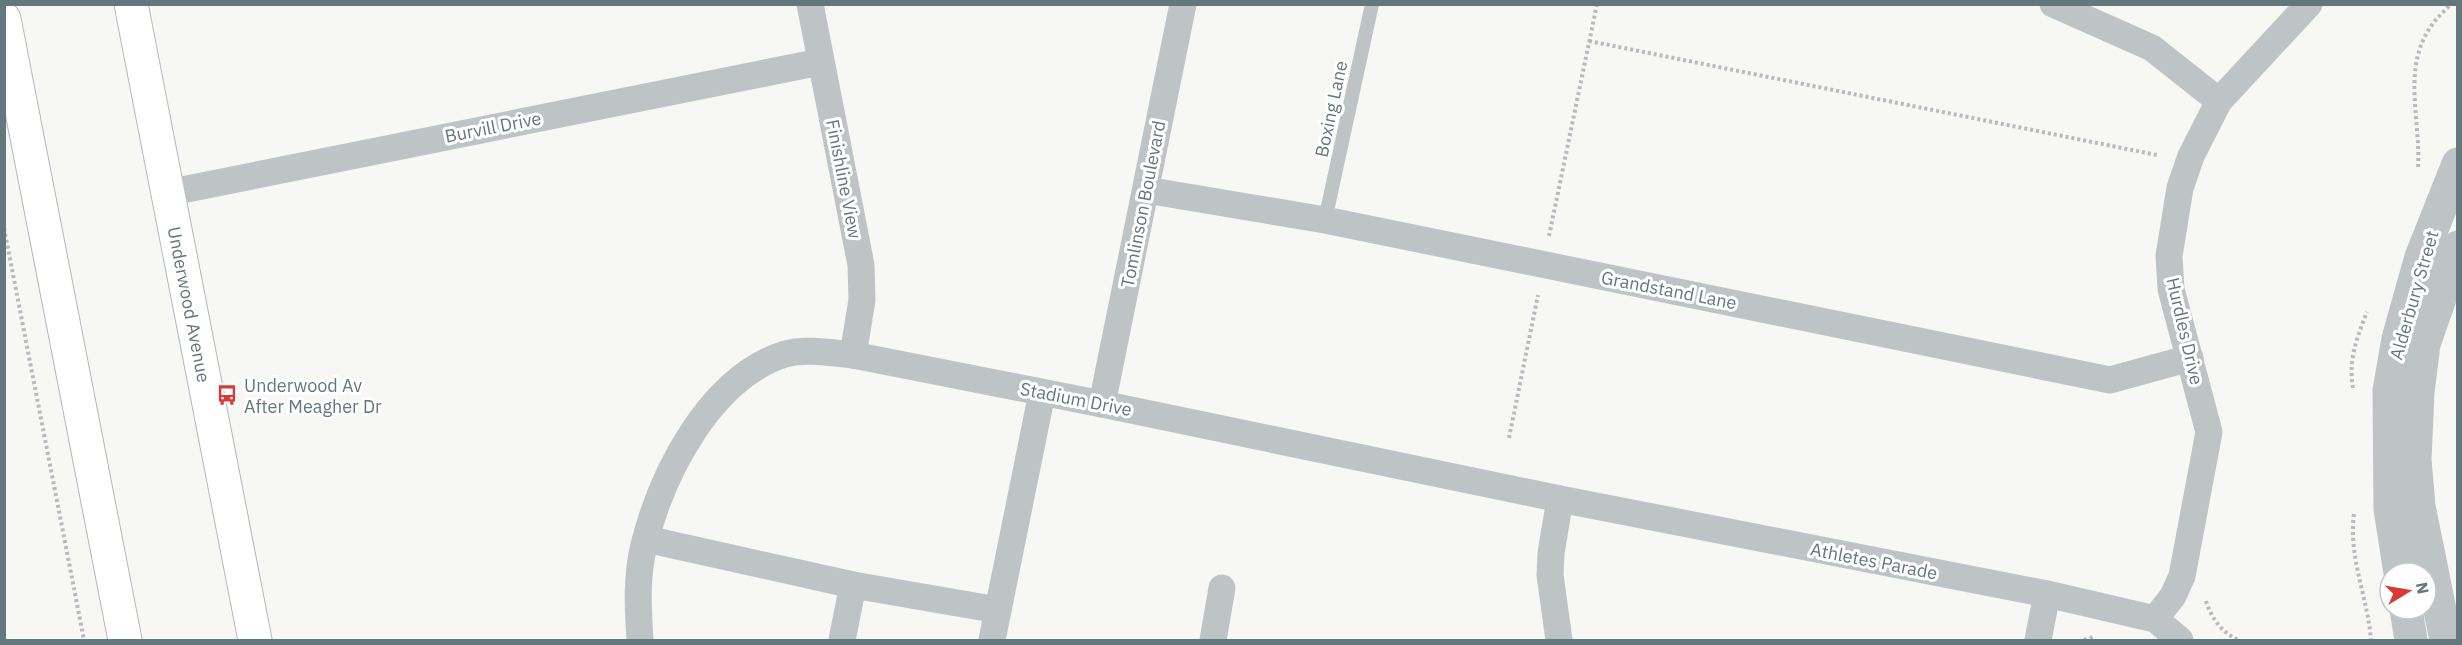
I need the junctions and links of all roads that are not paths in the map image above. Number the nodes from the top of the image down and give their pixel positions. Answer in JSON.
{"nodes":[{"id":1,"x":130,"y":4,"type":"edge"},
{"id":2,"x":810,"y":4,"type":"edge"},
{"id":3,"x":1183,"y":4,"type":"edge"},
{"id":4,"x":1372,"y":4,"type":"edge"},
{"id":5,"x":2053,"y":4,"type":"edge"},
{"id":6,"x":2309,"y":4,"type":"edge"},
{"id":7,"x":4,"y":19,"type":"edge"},
{"id":8,"x":820,"y":62,"type":"junction"},
{"id":9,"x":2219,"y":101,"type":"junction"},
{"id":10,"x":2457,"y":164,"type":"edge"},
{"id":11,"x":1146,"y":190,"type":"junction"},
{"id":12,"x":167,"y":193,"type":"junction"},
{"id":13,"x":1325,"y":220,"type":"junction"},
{"id":14,"x":2457,"y":247,"type":"edge"},
{"id":15,"x":853,"y":355,"type":"junction"},
{"id":16,"x":2190,"y":358,"type":"junction"},
{"id":17,"x":1042,"y":393,"type":"junction"},
{"id":18,"x":1102,"y":404,"type":"junction"},
{"id":19,"x":1560,"y":499,"type":"junction"},
{"id":20,"x":646,"y":539,"type":"junction"},
{"id":21,"x":2398,"y":561,"type":"edge"},
{"id":22,"x":853,"y":585,"type":"junction"},
{"id":23,"x":1222,"y":588,"type":"dead end"},
{"id":24,"x":2047,"y":594,"type":"junction"},
{"id":25,"x":998,"y":610,"type":"junction"},
{"id":26,"x":2155,"y":620,"type":"junction"},
{"id":27,"x":2408,"y":621,"type":"edge"},
{"id":28,"x":125,"y":640,"type":"edge"},
{"id":29,"x":255,"y":640,"type":"edge"},
{"id":30,"x":640,"y":640,"type":"edge"},
{"id":31,"x":842,"y":640,"type":"edge"},
{"id":32,"x":992,"y":640,"type":"edge"},
{"id":33,"x":1213,"y":640,"type":"edge"},
{"id":34,"x":1559,"y":640,"type":"edge"},
{"id":35,"x":2038,"y":640,"type":"edge"},
{"id":36,"x":2180,"y":640,"type":"edge"},
{"id":37,"x":2411,"y":640,"type":"edge"},
{"id":38,"x":2446,"y":640,"type":"edge"}],
"edges":[{"from":1,"to":12,"type":"main road","name":"Underwood Avenue"},
{"from":2,"to":8,"type":"street","name":"Finishline View"},
{"from":3,"to":11,"type":"street","name":"Tomlinson Boulevard"},
{"from":4,"to":13,"type":"lane","name":"Boxing Lane"},
{"from":5,"to":9,"type":"street"},
{"from":6,"to":9,"type":"street","name":"Hurdles Drive"},
{"from":7,"to":28,"type":"main road"},
{"from":8,"to":12,"type":"street","name":"Burvill Drive"},
{"from":8,"to":15,"type":"street","name":"Finishline View"},
{"from":9,"to":16,"type":"street","name":"Hurdles Drive"},
{"from":10,"to":21,"type":"street","name":"Alderbury Street"},
{"from":11,"to":13,"type":"street","name":"Grandstand Lane"},
{"from":11,"to":18,"type":"street","name":"Tomlinson Boulevard"},
{"from":12,"to":29,"type":"main road","name":"Underwood Avenue"},
{"from":13,"to":16,"type":"street","name":"Grandstand Lane"},
{"from":14,"to":38,"type":"street","name":"Alderbury Street"},
{"from":15,"to":17,"type":"street","name":"Stadium Drive"},
{"from":15,"to":20,"type":"street","name":"Stadium Drive"},
{"from":16,"to":26,"type":"street","name":"Hurdles Drive"},
{"from":17,"to":18,"type":"street","name":"Stadium Drive"},
{"from":17,"to":25,"type":"street"},
{"from":18,"to":19,"type":"street","name":"Stadium Drive"},
{"from":19,"to":24,"type":"street","name":"Athletes Parade"},
{"from":19,"to":34,"type":"street"},
{"from":20,"to":22,"type":"street"},
{"from":20,"to":30,"type":"street","name":"Stadium Drive"},
{"from":22,"to":25,"type":"street"},
{"from":22,"to":31,"type":"street"},
{"from":23,"to":33,"type":"street"},
{"from":24,"to":26,"type":"street","name":"Athletes Parade"},
{"from":24,"to":35,"type":"street"},
{"from":25,"to":32,"type":"street"},
{"from":26,"to":36,"type":"street","name":"Athletes Parade"},
{"from":27,"to":37,"type":"street"}]}
